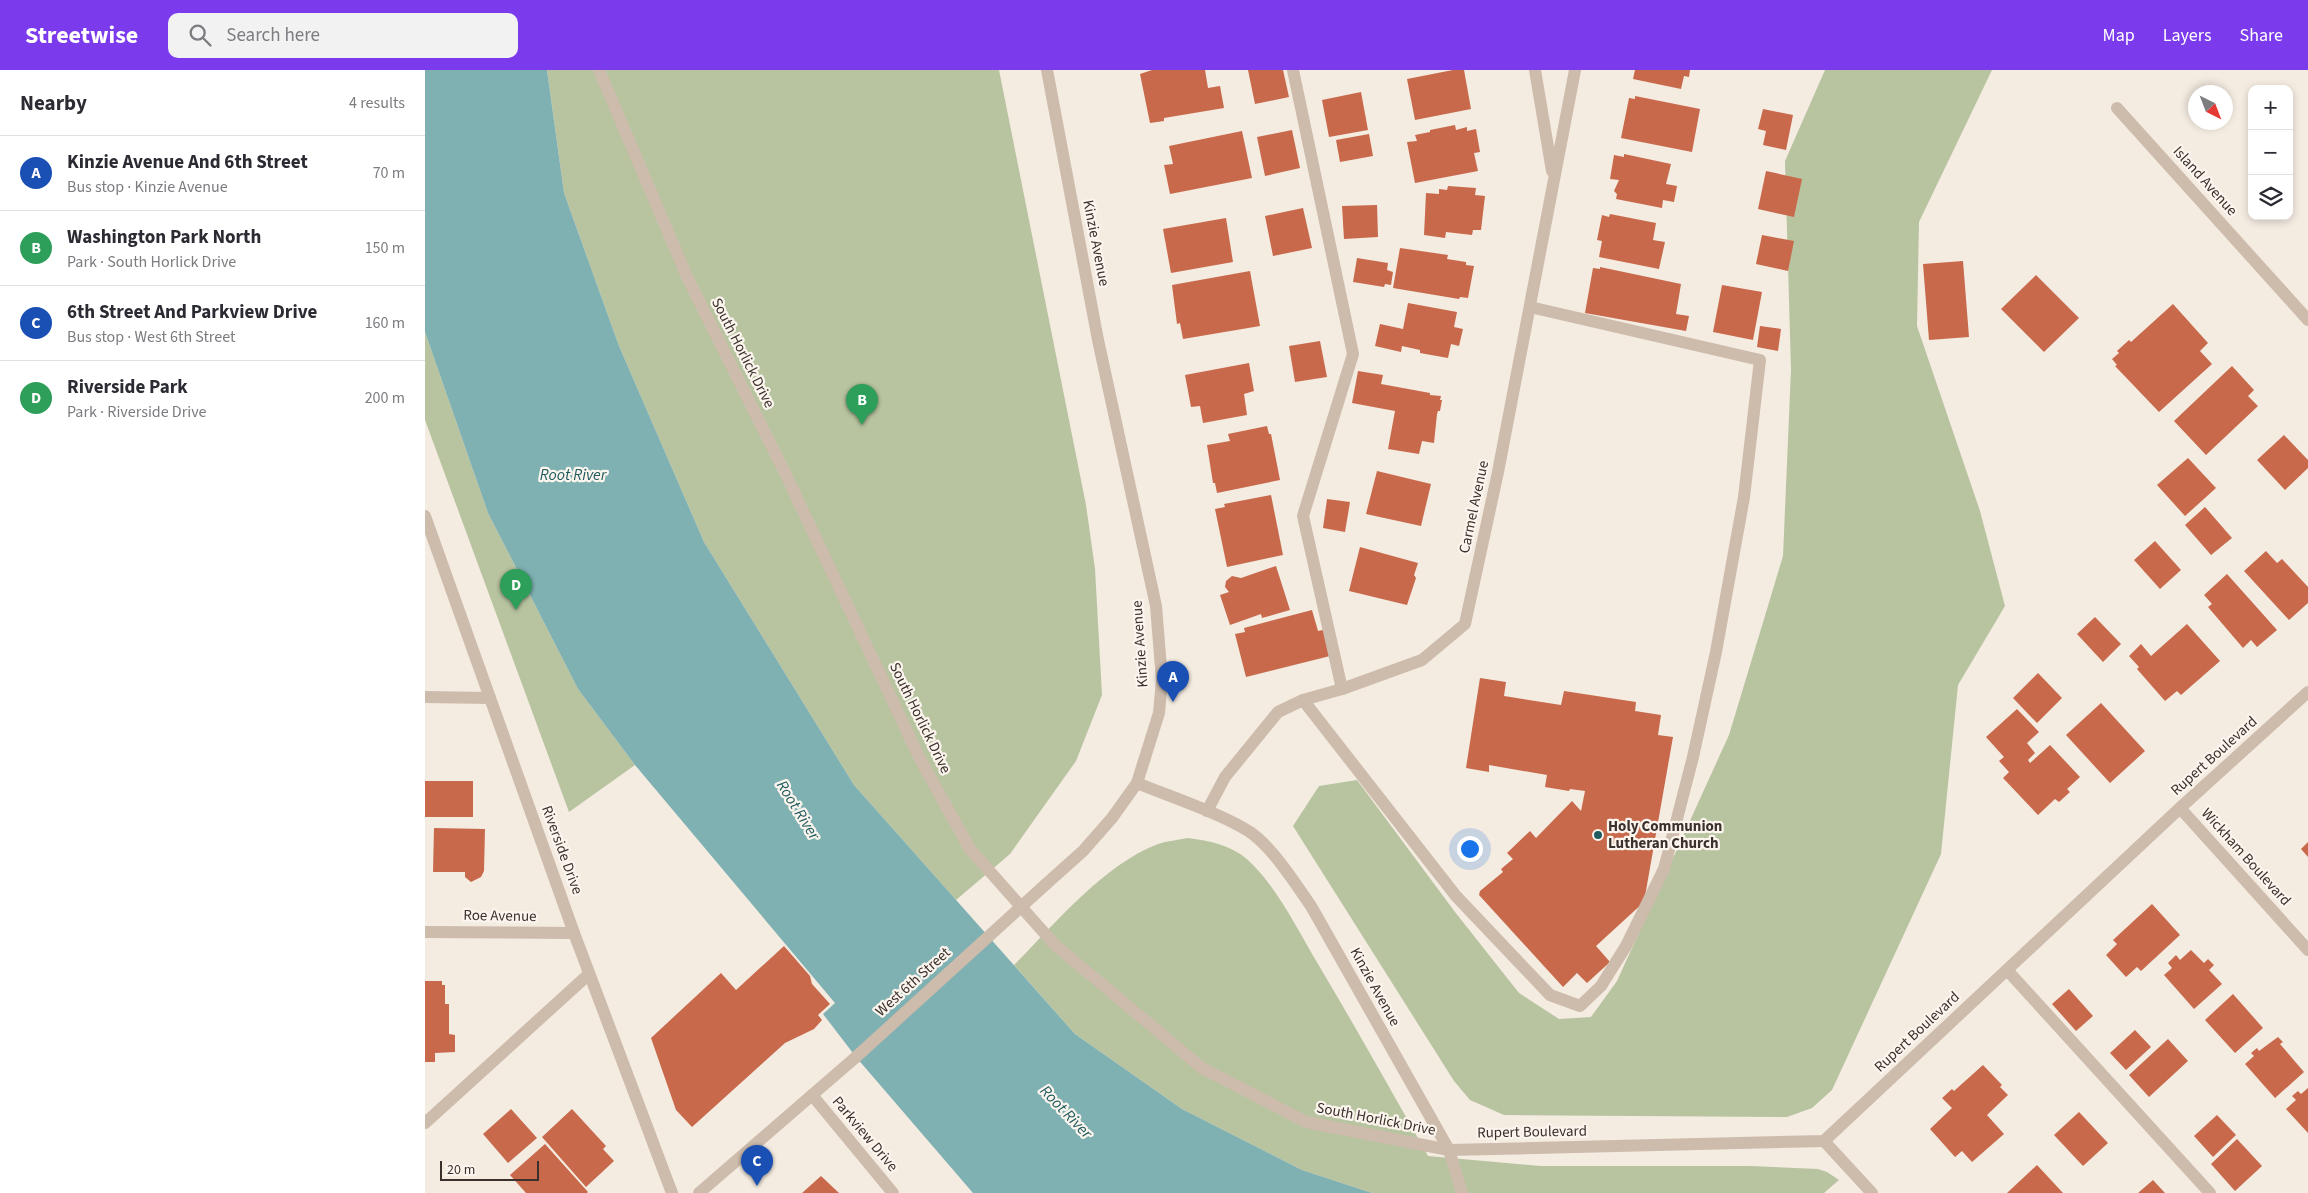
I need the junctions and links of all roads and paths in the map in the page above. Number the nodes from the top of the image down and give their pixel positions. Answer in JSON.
{"nodes":[{"id":1,"x":599,"y":70,"type":"edge"},
{"id":2,"x":1047,"y":70,"type":"edge"},
{"id":3,"x":1293,"y":70,"type":"edge"},
{"id":4,"x":1535,"y":70,"type":"edge"},
{"id":5,"x":1575,"y":70,"type":"edge"},
{"id":6,"x":2117,"y":108,"type":"dead end"},
{"id":7,"x":1554,"y":180,"type":"junction"},
{"id":8,"x":1530,"y":307,"type":"junction"},
{"id":9,"x":2308,"y":320,"type":"edge"},
{"id":10,"x":425,"y":516,"type":"edge"},
{"id":11,"x":1342,"y":689,"type":"junction"},
{"id":12,"x":2308,"y":692,"type":"edge"},
{"id":13,"x":425,"y":698,"type":"edge"},
{"id":14,"x":490,"y":698,"type":"junction"},
{"id":15,"x":1303,"y":700,"type":"junction"},
{"id":16,"x":1137,"y":783,"type":"junction"},
{"id":17,"x":2179,"y":808,"type":"junction"},
{"id":18,"x":1207,"y":812,"type":"junction"},
{"id":19,"x":425,"y":932,"type":"edge"},
{"id":20,"x":574,"y":934,"type":"junction"},
{"id":21,"x":2308,"y":950,"type":"edge"},
{"id":22,"x":2007,"y":970,"type":"junction"},
{"id":23,"x":589,"y":974,"type":"junction"},
{"id":24,"x":812,"y":1095,"type":"junction"},
{"id":25,"x":425,"y":1123,"type":"edge"},
{"id":26,"x":1824,"y":1141,"type":"junction"},
{"id":27,"x":1449,"y":1150,"type":"junction"},
{"id":28,"x":672,"y":1193,"type":"edge"},
{"id":29,"x":699,"y":1193,"type":"edge"},
{"id":30,"x":893,"y":1193,"type":"edge"},
{"id":31,"x":1462,"y":1193,"type":"edge"},
{"id":32,"x":1872,"y":1193,"type":"edge"},
{"id":33,"x":2210,"y":1193,"type":"edge"}],
"edges":[{"from":1,"to":27,"type":"street","name":"South Horlick Drive"},
{"from":2,"to":16,"type":"street","name":"Kinzie Avenue"},
{"from":3,"to":11,"type":"street"},
{"from":4,"to":7,"type":"street"},
{"from":5,"to":7,"type":"street","name":"Carmel Avenue"},
{"from":6,"to":9,"type":"street","name":"Island Avenue"},
{"from":7,"to":8,"type":"street","name":"Carmel Avenue"},
{"from":8,"to":11,"type":"street","name":"Carmel Avenue"},
{"from":8,"to":15,"type":"street"},
{"from":10,"to":14,"type":"street","name":"Riverside Drive"},
{"from":11,"to":15,"type":"street","name":"Carmel Avenue"},
{"from":12,"to":17,"type":"street","name":"Rupert Boulevard"},
{"from":13,"to":14,"type":"street"},
{"from":14,"to":20,"type":"street","name":"Riverside Drive"},
{"from":15,"to":18,"type":"street","name":"Carmel Avenue"},
{"from":16,"to":18,"type":"street","name":"Kinzie Avenue"},
{"from":16,"to":24,"type":"street","name":"West 6th Street","bridge":true},
{"from":17,"to":21,"type":"street","name":"Wickham Boulevard"},
{"from":17,"to":22,"type":"street","name":"Rupert Boulevard"},
{"from":18,"to":27,"type":"street","name":"Kinzie Avenue"},
{"from":19,"to":20,"type":"street","name":"Roe Avenue"},
{"from":20,"to":23,"type":"street","name":"Riverside Drive"},
{"from":22,"to":26,"type":"street","name":"Rupert Boulevard"},
{"from":22,"to":33,"type":"street"},
{"from":23,"to":25,"type":"street"},
{"from":23,"to":28,"type":"street","name":"Riverside Drive"},
{"from":24,"to":29,"type":"street","name":"West 6th Street"},
{"from":24,"to":30,"type":"street","name":"Parkview Drive"},
{"from":26,"to":27,"type":"street","name":"Rupert Boulevard"},
{"from":26,"to":32,"type":"street"},
{"from":27,"to":31,"type":"street","name":"Kinzie Avenue"}]}
